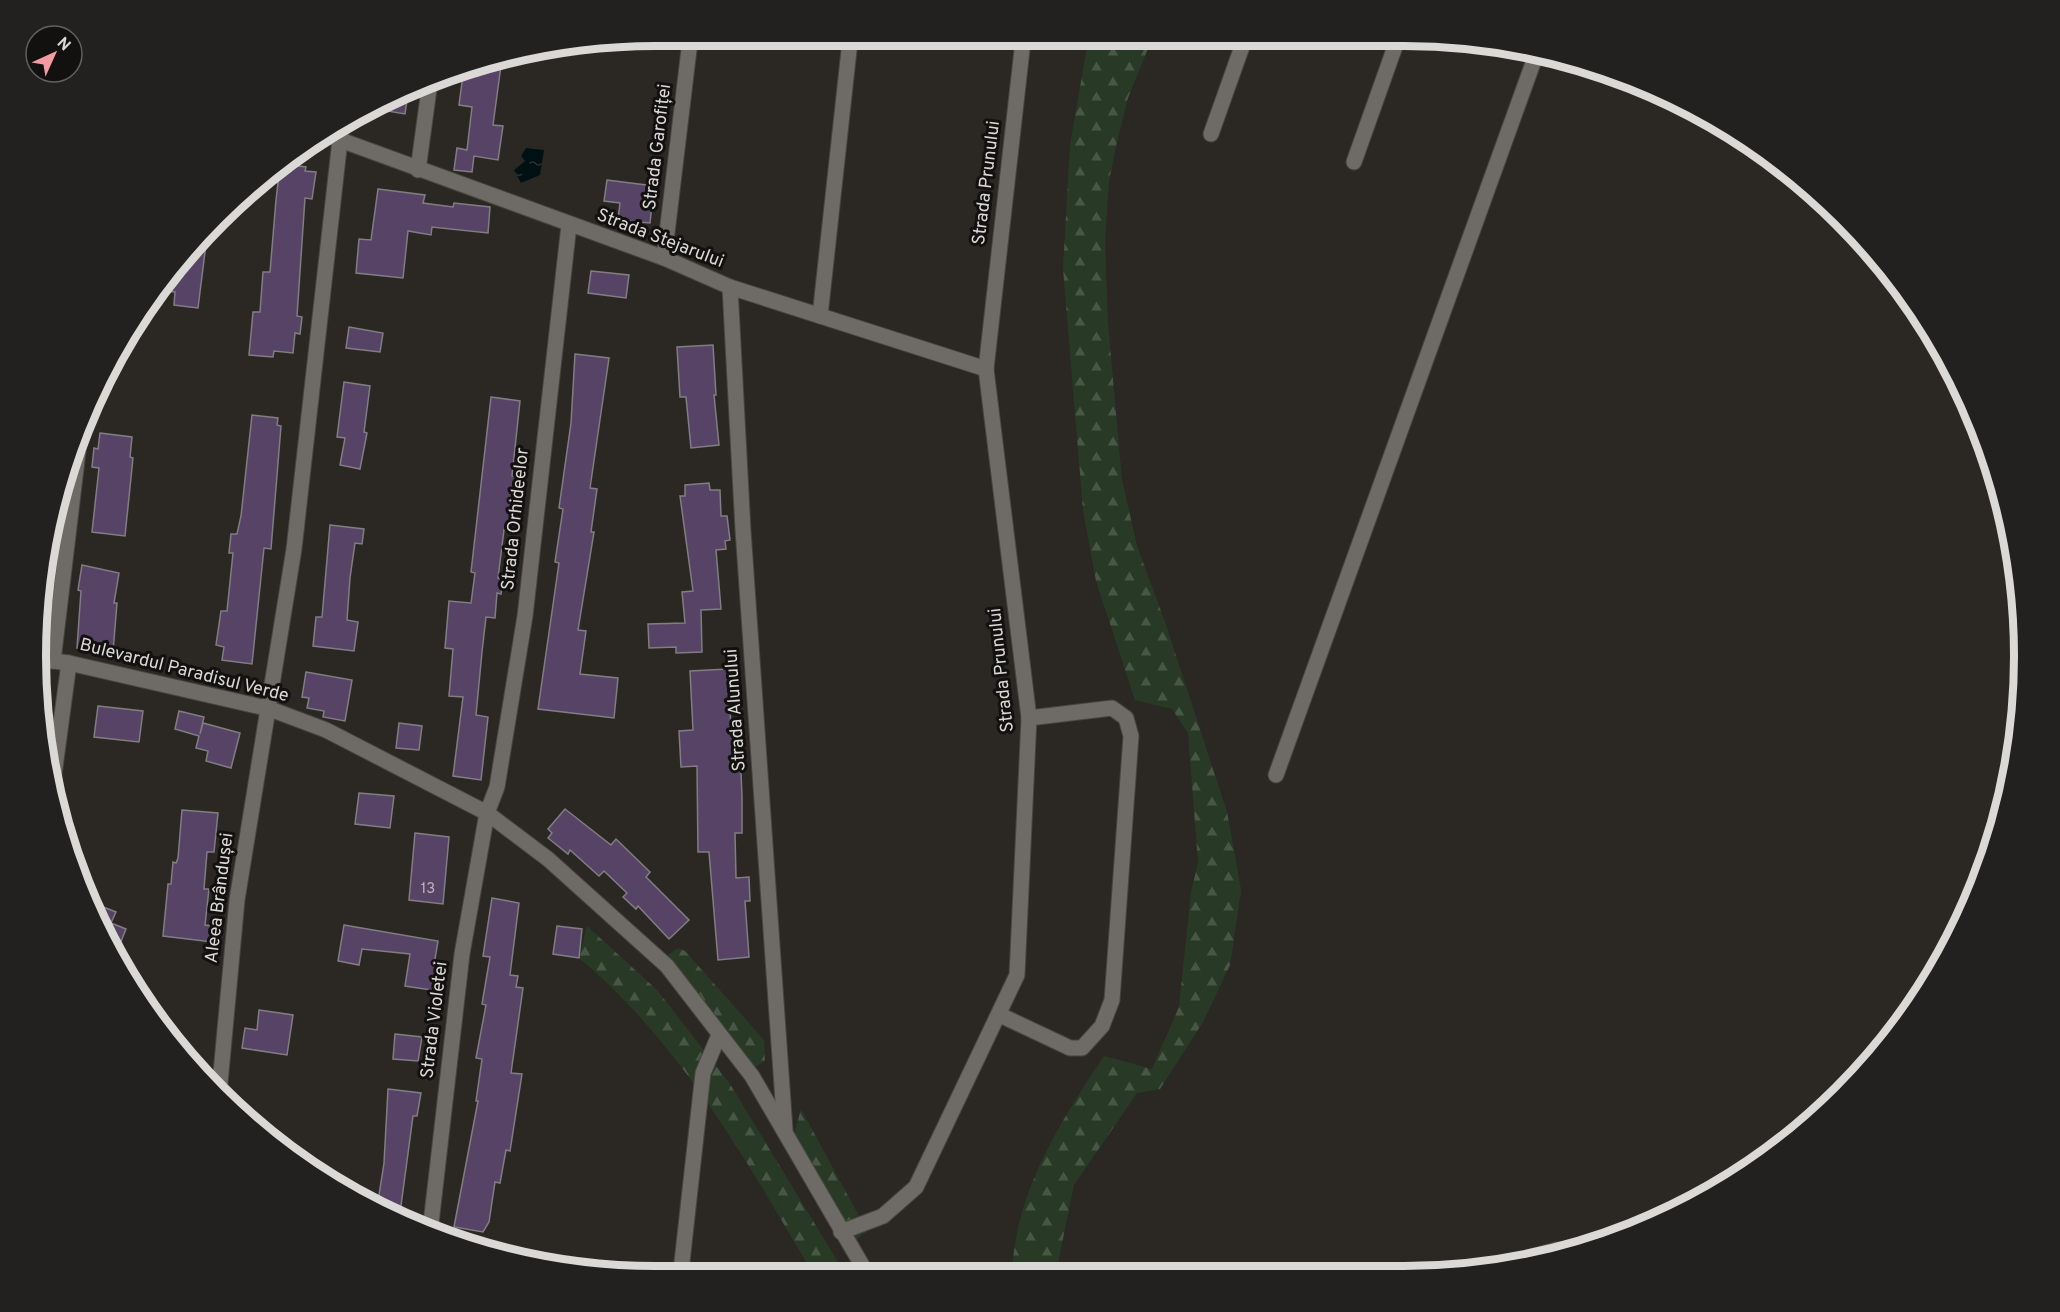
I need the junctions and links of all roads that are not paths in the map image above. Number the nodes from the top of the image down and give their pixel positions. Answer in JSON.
{"nodes":[{"id":1,"x":689,"y":46,"type":"edge"},
{"id":2,"x":849,"y":46,"type":"edge"},
{"id":3,"x":1022,"y":46,"type":"edge"},
{"id":4,"x":1242,"y":46,"type":"edge"},
{"id":5,"x":1395,"y":46,"type":"edge"},
{"id":6,"x":1534,"y":61,"type":"edge"},
{"id":7,"x":429,"y":91,"type":"edge"},
{"id":8,"x":1211,"y":134,"type":"dead end"},
{"id":9,"x":335,"y":138,"type":"edge"},
{"id":10,"x":340,"y":140,"type":"junction"},
{"id":11,"x":1354,"y":162,"type":"dead end"},
{"id":12,"x":418,"y":170,"type":"junction"},
{"id":13,"x":568,"y":225,"type":"junction"},
{"id":14,"x":664,"y":258,"type":"junction"},
{"id":15,"x":730,"y":287,"type":"junction"},
{"id":16,"x":820,"y":316,"type":"junction"},
{"id":17,"x":986,"y":369,"type":"junction"},
{"id":18,"x":71,"y":485,"type":"edge"},
{"id":19,"x":54,"y":661,"type":"edge"},
{"id":20,"x":270,"y":709,"type":"junction"},
{"id":21,"x":1029,"y":718,"type":"junction"},
{"id":22,"x":53,"y":741,"type":"edge"},
{"id":23,"x":1276,"y":775,"type":"dead end"},
{"id":24,"x":487,"y":813,"type":"junction"},
{"id":25,"x":1000,"y":1015,"type":"junction"},
{"id":26,"x":719,"y":1035,"type":"junction"},
{"id":27,"x":220,"y":1082,"type":"edge"},
{"id":28,"x":785,"y":1130,"type":"junction"},
{"id":29,"x":431,"y":1222,"type":"edge"},
{"id":30,"x":841,"y":1232,"type":"junction"},
{"id":31,"x":682,"y":1266,"type":"edge"},
{"id":32,"x":862,"y":1266,"type":"edge"}],
"edges":[{"from":1,"to":14,"type":"street","name":"Strada Garofiței"},
{"from":2,"to":16,"type":"street"},
{"from":3,"to":17,"type":"street","name":"Strada Prunului"},
{"from":4,"to":8,"type":"street"},
{"from":5,"to":11,"type":"street"},
{"from":6,"to":23,"type":"street"},
{"from":7,"to":12,"type":"street"},
{"from":9,"to":10,"type":"street","name":"Strada Stejarului"},
{"from":10,"to":12,"type":"street","name":"Strada Stejarului"},
{"from":10,"to":20,"type":"street"},
{"from":12,"to":13,"type":"street","name":"Strada Stejarului"},
{"from":13,"to":14,"type":"street","name":"Strada Stejarului"},
{"from":13,"to":24,"type":"street","name":"Strada Orhideelor"},
{"from":14,"to":15,"type":"street","name":"Strada Stejarului"},
{"from":15,"to":16,"type":"street","name":"Strada Stejarului"},
{"from":15,"to":28,"type":"street","name":"Strada Alunului"},
{"from":16,"to":17,"type":"street","name":"Strada Stejarului"},
{"from":17,"to":21,"type":"street","name":"Strada Prunului"},
{"from":18,"to":19,"type":"street"},
{"from":19,"to":20,"type":"street","name":"Bulevardul Paradisul Verde"},
{"from":19,"to":22,"type":"street"},
{"from":20,"to":24,"type":"street","name":"Bulevardul Paradisul Verde"},
{"from":20,"to":27,"type":"street","name":"Aleea Brândușei"},
{"from":21,"to":25,"type":"street","name":"Strada Prunului"},
{"from":21,"to":25,"type":"street"},
{"from":24,"to":26,"type":"street","name":"Bulevardul Paradisul Verde"},
{"from":24,"to":29,"type":"street","name":"Strada Violetei"},
{"from":25,"to":30,"type":"street","name":"Strada Prunului"},
{"from":26,"to":28,"type":"street","name":"Bulevardul Paradisul Verde"},
{"from":26,"to":31,"type":"street"},
{"from":28,"to":30,"type":"street","name":"Bulevardul Paradisul Verde"},
{"from":30,"to":32,"type":"street","name":"Bulevardul Paradisul Verde"}]}
